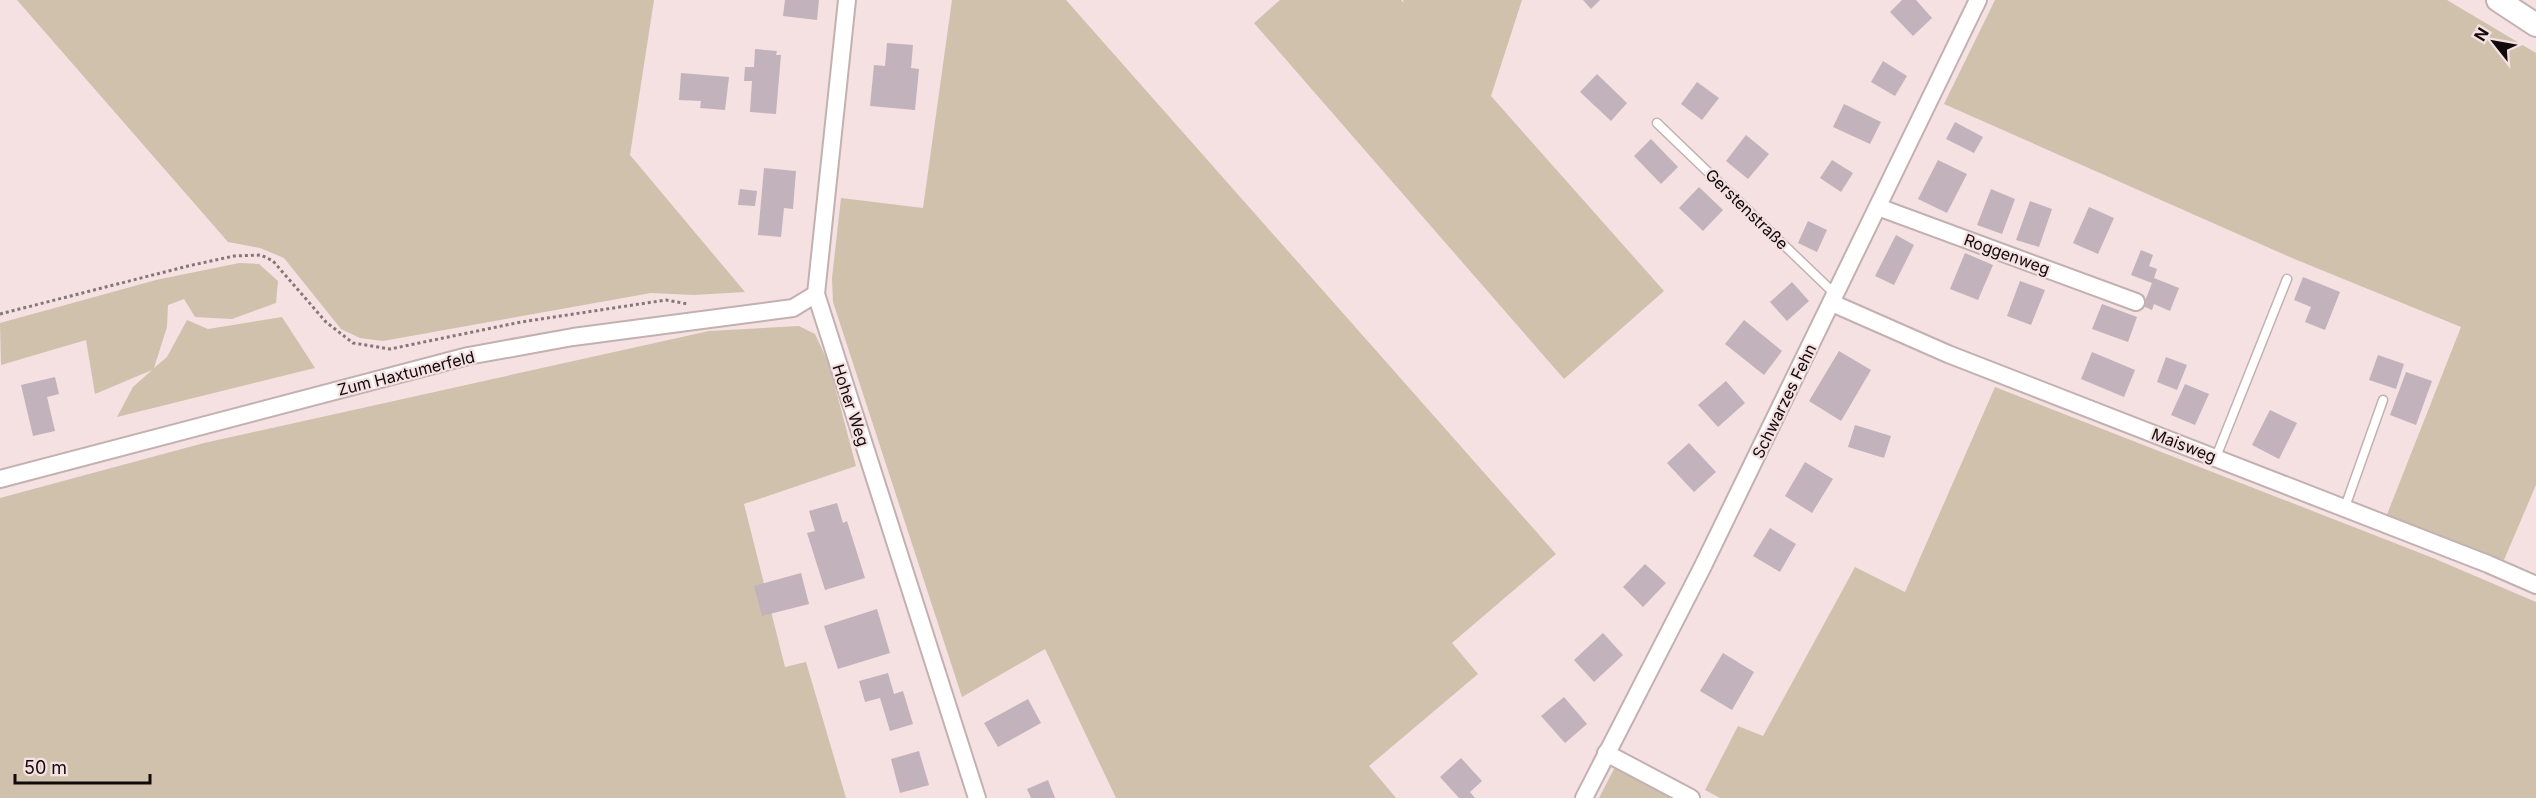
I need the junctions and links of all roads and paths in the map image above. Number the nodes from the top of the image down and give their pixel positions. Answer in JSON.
{"nodes":[{"id":1,"x":847,"y":0,"type":"edge"},
{"id":2,"x":1978,"y":0,"type":"edge"},
{"id":3,"x":2498,"y":0,"type":"edge"},
{"id":4,"x":2536,"y":26,"type":"edge"},
{"id":5,"x":1657,"y":123,"type":"dead end"},
{"id":6,"x":1878,"y":207,"type":"junction"},
{"id":7,"x":2287,"y":279,"type":"dead end"},
{"id":8,"x":816,"y":294,"type":"junction"},
{"id":9,"x":1834,"y":299,"type":"junction"},
{"id":10,"x":2136,"y":302,"type":"dead end"},
{"id":11,"x":698,"y":306,"type":"dead end"},
{"id":12,"x":0,"y":314,"type":"edge"},
{"id":13,"x":2384,"y":400,"type":"dead end"},
{"id":14,"x":2216,"y":457,"type":"junction"},
{"id":15,"x":0,"y":479,"type":"edge"},
{"id":16,"x":2344,"y":507,"type":"junction"},
{"id":17,"x":2536,"y":585,"type":"edge"},
{"id":18,"x":1606,"y":753,"type":"junction"},
{"id":19,"x":977,"y":798,"type":"edge"},
{"id":20,"x":1584,"y":798,"type":"edge"},
{"id":21,"x":1691,"y":798,"type":"edge"}],
"edges":[{"from":1,"to":8,"type":"street","name":"Hoher Weg"},
{"from":2,"to":6,"type":"street","name":"Schwarzes Fehn"},
{"from":3,"to":4,"type":"street"},
{"from":5,"to":9,"type":"lane","name":"Gerstenstraße"},
{"from":6,"to":9,"type":"street","name":"Schwarzes Fehn"},
{"from":6,"to":10,"type":"street","name":"Roggenweg"},
{"from":7,"to":14,"type":"lane"},
{"from":8,"to":15,"type":"street","name":"Zum Haxtumerfeld"},
{"from":8,"to":19,"type":"street","name":"Hoher Weg"},
{"from":9,"to":14,"type":"street","name":"Maisweg"},
{"from":9,"to":18,"type":"street","name":"Schwarzes Fehn"},
{"from":11,"to":12,"type":"path"},
{"from":13,"to":16,"type":"lane"},
{"from":14,"to":16,"type":"street","name":"Maisweg"},
{"from":16,"to":17,"type":"street","name":"Maisweg"},
{"from":18,"to":20,"type":"street","name":"Schwarzes Fehn"},
{"from":18,"to":21,"type":"street"}]}
